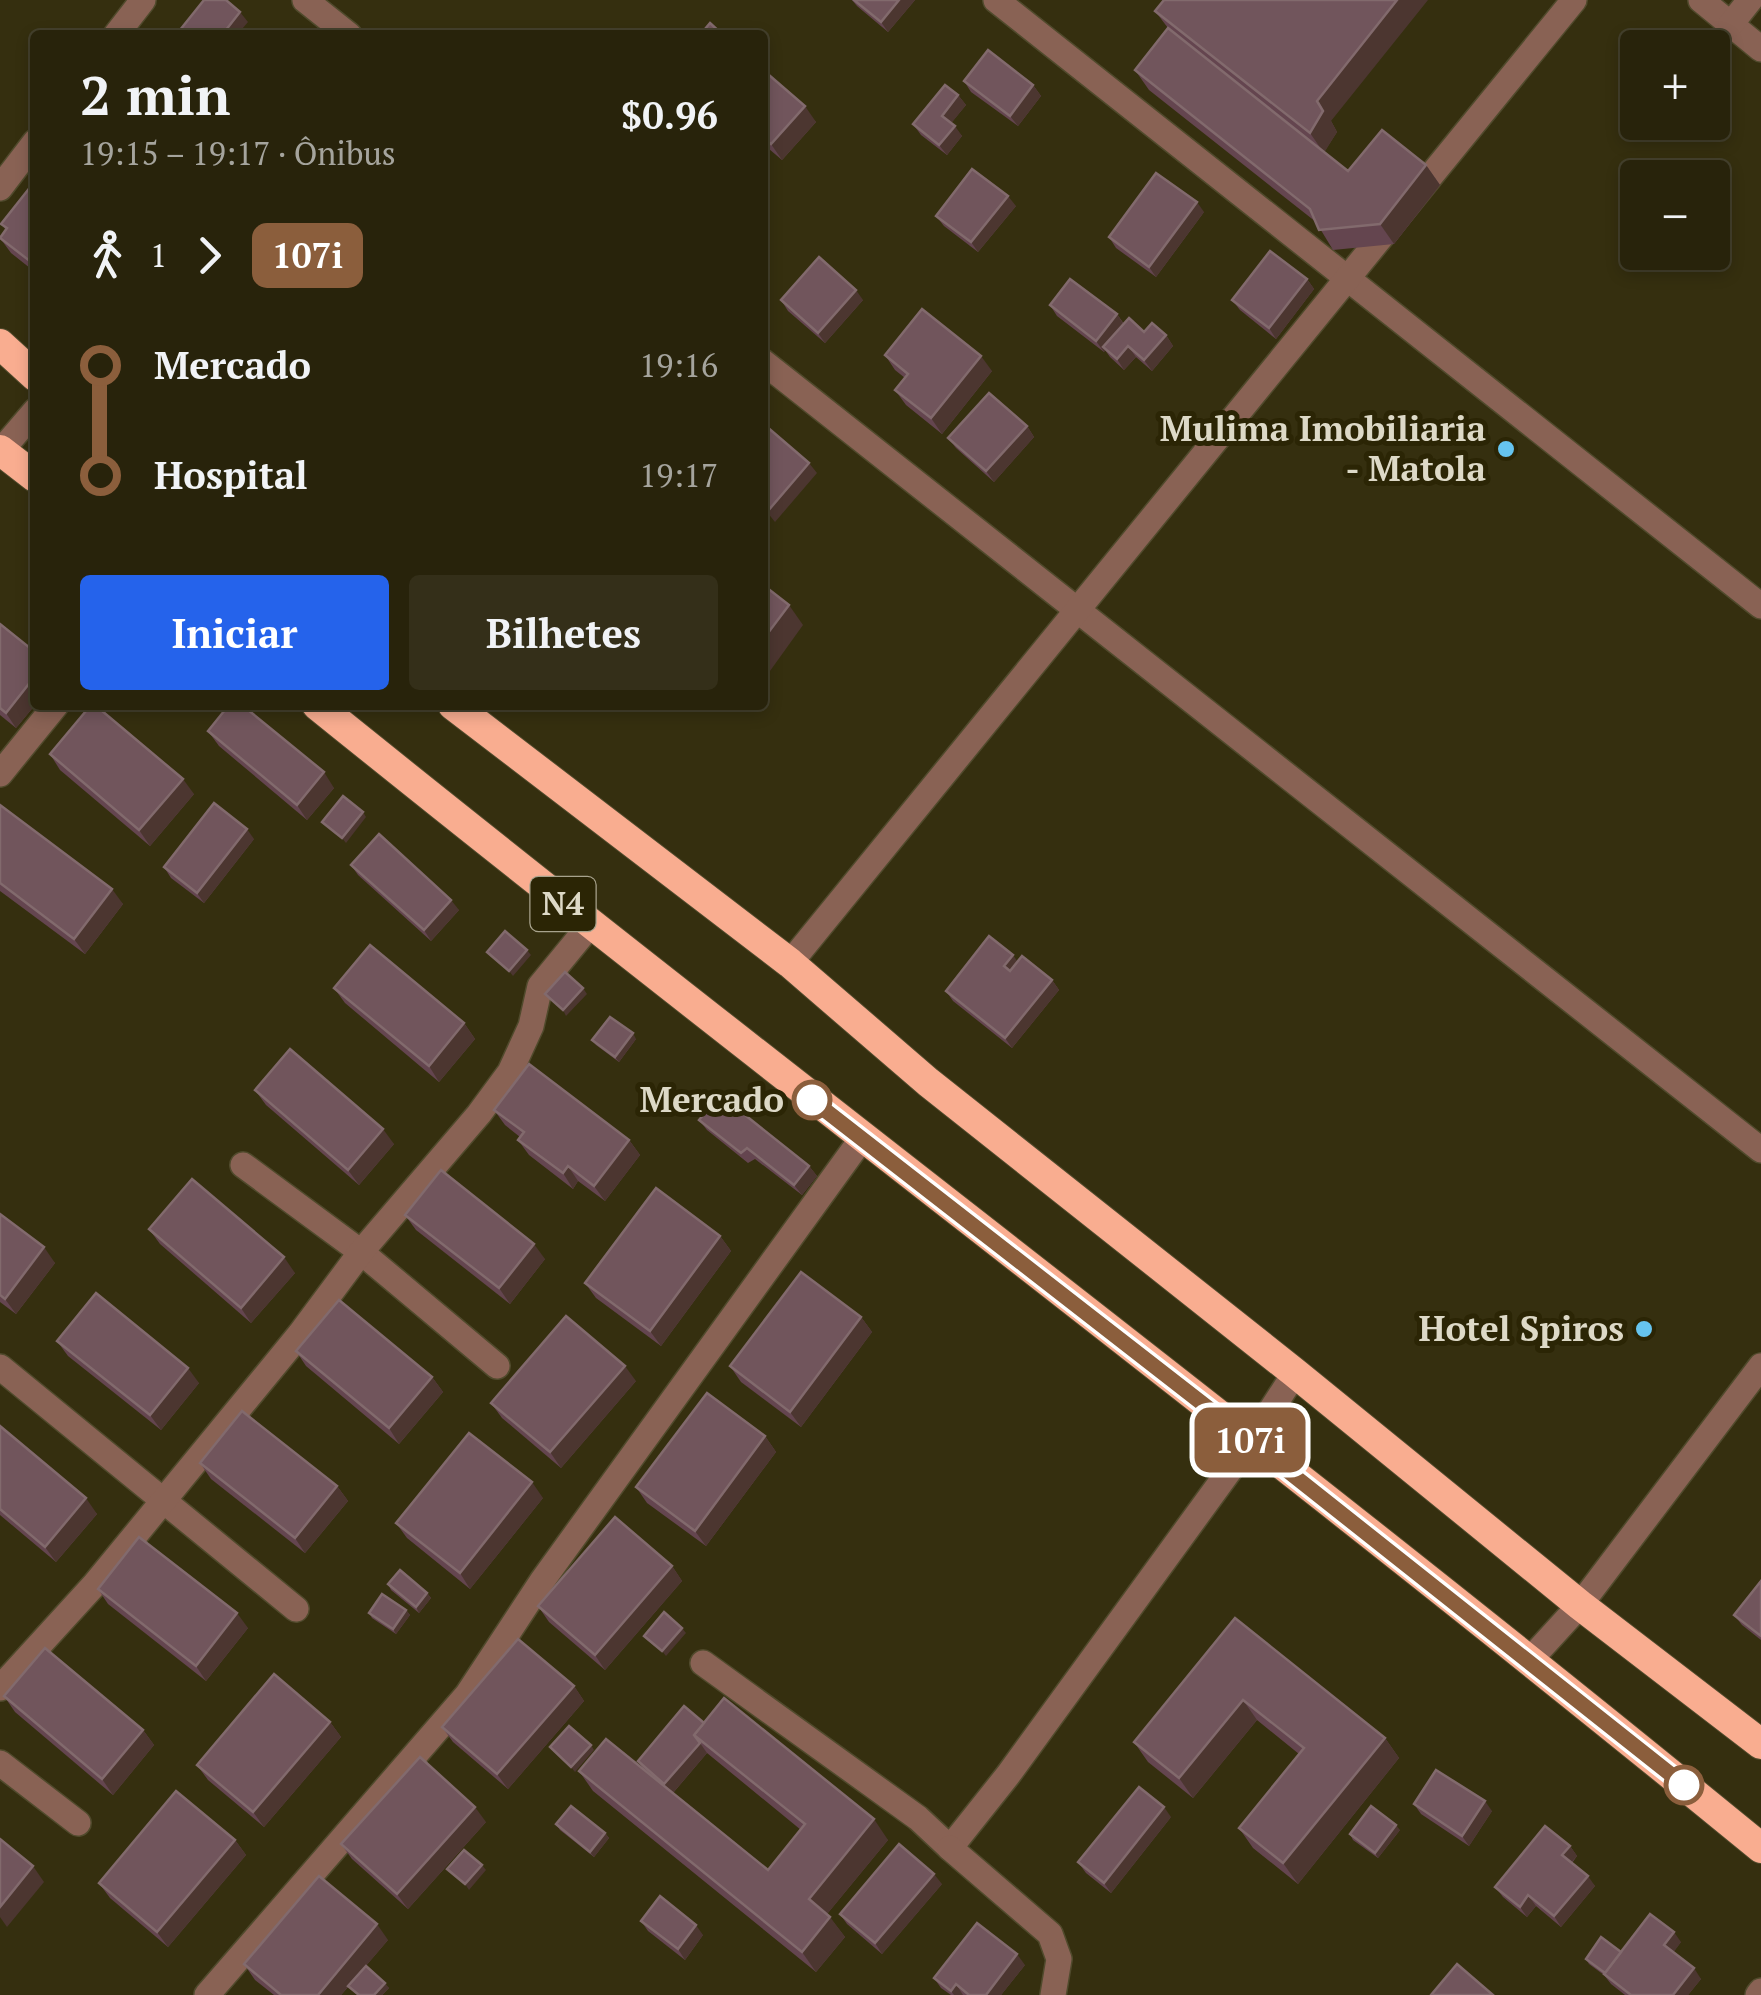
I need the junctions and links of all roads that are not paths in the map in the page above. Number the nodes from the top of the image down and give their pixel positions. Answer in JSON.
{"nodes":[{"id":1,"x":143,"y":0,"type":"edge"},
{"id":2,"x":304,"y":0,"type":"edge"},
{"id":3,"x":996,"y":0,"type":"edge"},
{"id":4,"x":1574,"y":0,"type":"edge"},
{"id":5,"x":1701,"y":0,"type":"edge"},
{"id":6,"x":1750,"y":0,"type":"edge"},
{"id":7,"x":1731,"y":24,"type":"junction"},
{"id":8,"x":120,"y":30,"type":"edge"},
{"id":9,"x":343,"y":30,"type":"edge"},
{"id":10,"x":1761,"y":49,"type":"edge"},
{"id":11,"x":30,"y":149,"type":"edge"},
{"id":12,"x":0,"y":188,"type":"edge"},
{"id":13,"x":1348,"y":276,"type":"junction"},
{"id":14,"x":0,"y":344,"type":"edge"},
{"id":15,"x":768,"y":366,"type":"edge"},
{"id":16,"x":30,"y":371,"type":"edge"},
{"id":17,"x":30,"y":417,"type":"edge"},
{"id":18,"x":0,"y":451,"type":"edge"},
{"id":19,"x":30,"y":473,"type":"edge"},
{"id":20,"x":1761,"y":606,"type":"edge"},
{"id":21,"x":1078,"y":610,"type":"junction"},
{"id":22,"x":52,"y":710,"type":"edge"},
{"id":23,"x":323,"y":710,"type":"edge"},
{"id":24,"x":460,"y":710,"type":"edge"},
{"id":25,"x":0,"y":774,"type":"edge"},
{"id":26,"x":590,"y":925,"type":"junction"},
{"id":27,"x":790,"y":964,"type":"junction"},
{"id":28,"x":864,"y":1137,"type":"junction"},
{"id":29,"x":1761,"y":1150,"type":"edge"},
{"id":30,"x":243,"y":1165,"type":"dead end"},
{"id":31,"x":360,"y":1252,"type":"junction"},
{"id":32,"x":497,"y":1366,"type":"dead end"},
{"id":33,"x":1761,"y":1366,"type":"edge"},
{"id":34,"x":0,"y":1367,"type":"edge"},
{"id":35,"x":1296,"y":1373,"type":"junction"},
{"id":36,"x":1251,"y":1441,"type":"junction"},
{"id":37,"x":164,"y":1500,"type":"junction"},
{"id":38,"x":1580,"y":1604,"type":"junction"},
{"id":39,"x":296,"y":1609,"type":"dead end"},
{"id":40,"x":1528,"y":1662,"type":"junction"},
{"id":41,"x":703,"y":1663,"type":"dead end"},
{"id":42,"x":0,"y":1688,"type":"edge"},
{"id":43,"x":1761,"y":1744,"type":"edge"},
{"id":44,"x":0,"y":1764,"type":"edge"},
{"id":45,"x":78,"y":1824,"type":"dead end"},
{"id":46,"x":950,"y":1848,"type":"junction"},
{"id":47,"x":1761,"y":1848,"type":"edge"},
{"id":48,"x":207,"y":1995,"type":"edge"},
{"id":49,"x":1053,"y":1995,"type":"edge"}],
"edges":[{"from":1,"to":8,"type":"street"},
{"from":2,"to":9,"type":"street"},
{"from":3,"to":13,"type":"street"},
{"from":4,"to":13,"type":"street"},
{"from":5,"to":7,"type":"street"},
{"from":6,"to":7,"type":"street"},
{"from":7,"to":10,"type":"street"},
{"from":11,"to":12,"type":"street"},
{"from":13,"to":20,"type":"street"},
{"from":13,"to":21,"type":"street"},
{"from":14,"to":16,"type":"highway"},
{"from":15,"to":21,"type":"street"},
{"from":17,"to":18,"type":"street"},
{"from":18,"to":19,"type":"highway"},
{"from":21,"to":27,"type":"street"},
{"from":21,"to":29,"type":"street"},
{"from":22,"to":25,"type":"street"},
{"from":23,"to":26,"type":"highway","number":"N4"},
{"from":24,"to":27,"type":"highway","number":"N4"},
{"from":26,"to":28,"type":"highway","number":"N4"},
{"from":26,"to":31,"type":"street"},
{"from":27,"to":35,"type":"highway","number":"N4"},
{"from":28,"to":36,"type":"highway","number":"N4"},
{"from":28,"to":48,"type":"street"},
{"from":30,"to":31,"type":"street"},
{"from":31,"to":32,"type":"street"},
{"from":31,"to":37,"type":"street"},
{"from":33,"to":38,"type":"street"},
{"from":34,"to":37,"type":"street"},
{"from":35,"to":36,"type":"street"},
{"from":35,"to":38,"type":"highway","number":"N4"},
{"from":36,"to":40,"type":"highway","number":"N4"},
{"from":36,"to":46,"type":"street"},
{"from":37,"to":39,"type":"street"},
{"from":37,"to":42,"type":"street"},
{"from":38,"to":40,"type":"street"},
{"from":38,"to":43,"type":"highway","number":"N4"},
{"from":40,"to":47,"type":"highway","number":"N4"},
{"from":41,"to":46,"type":"street"},
{"from":44,"to":45,"type":"street"},
{"from":46,"to":49,"type":"street"}]}
